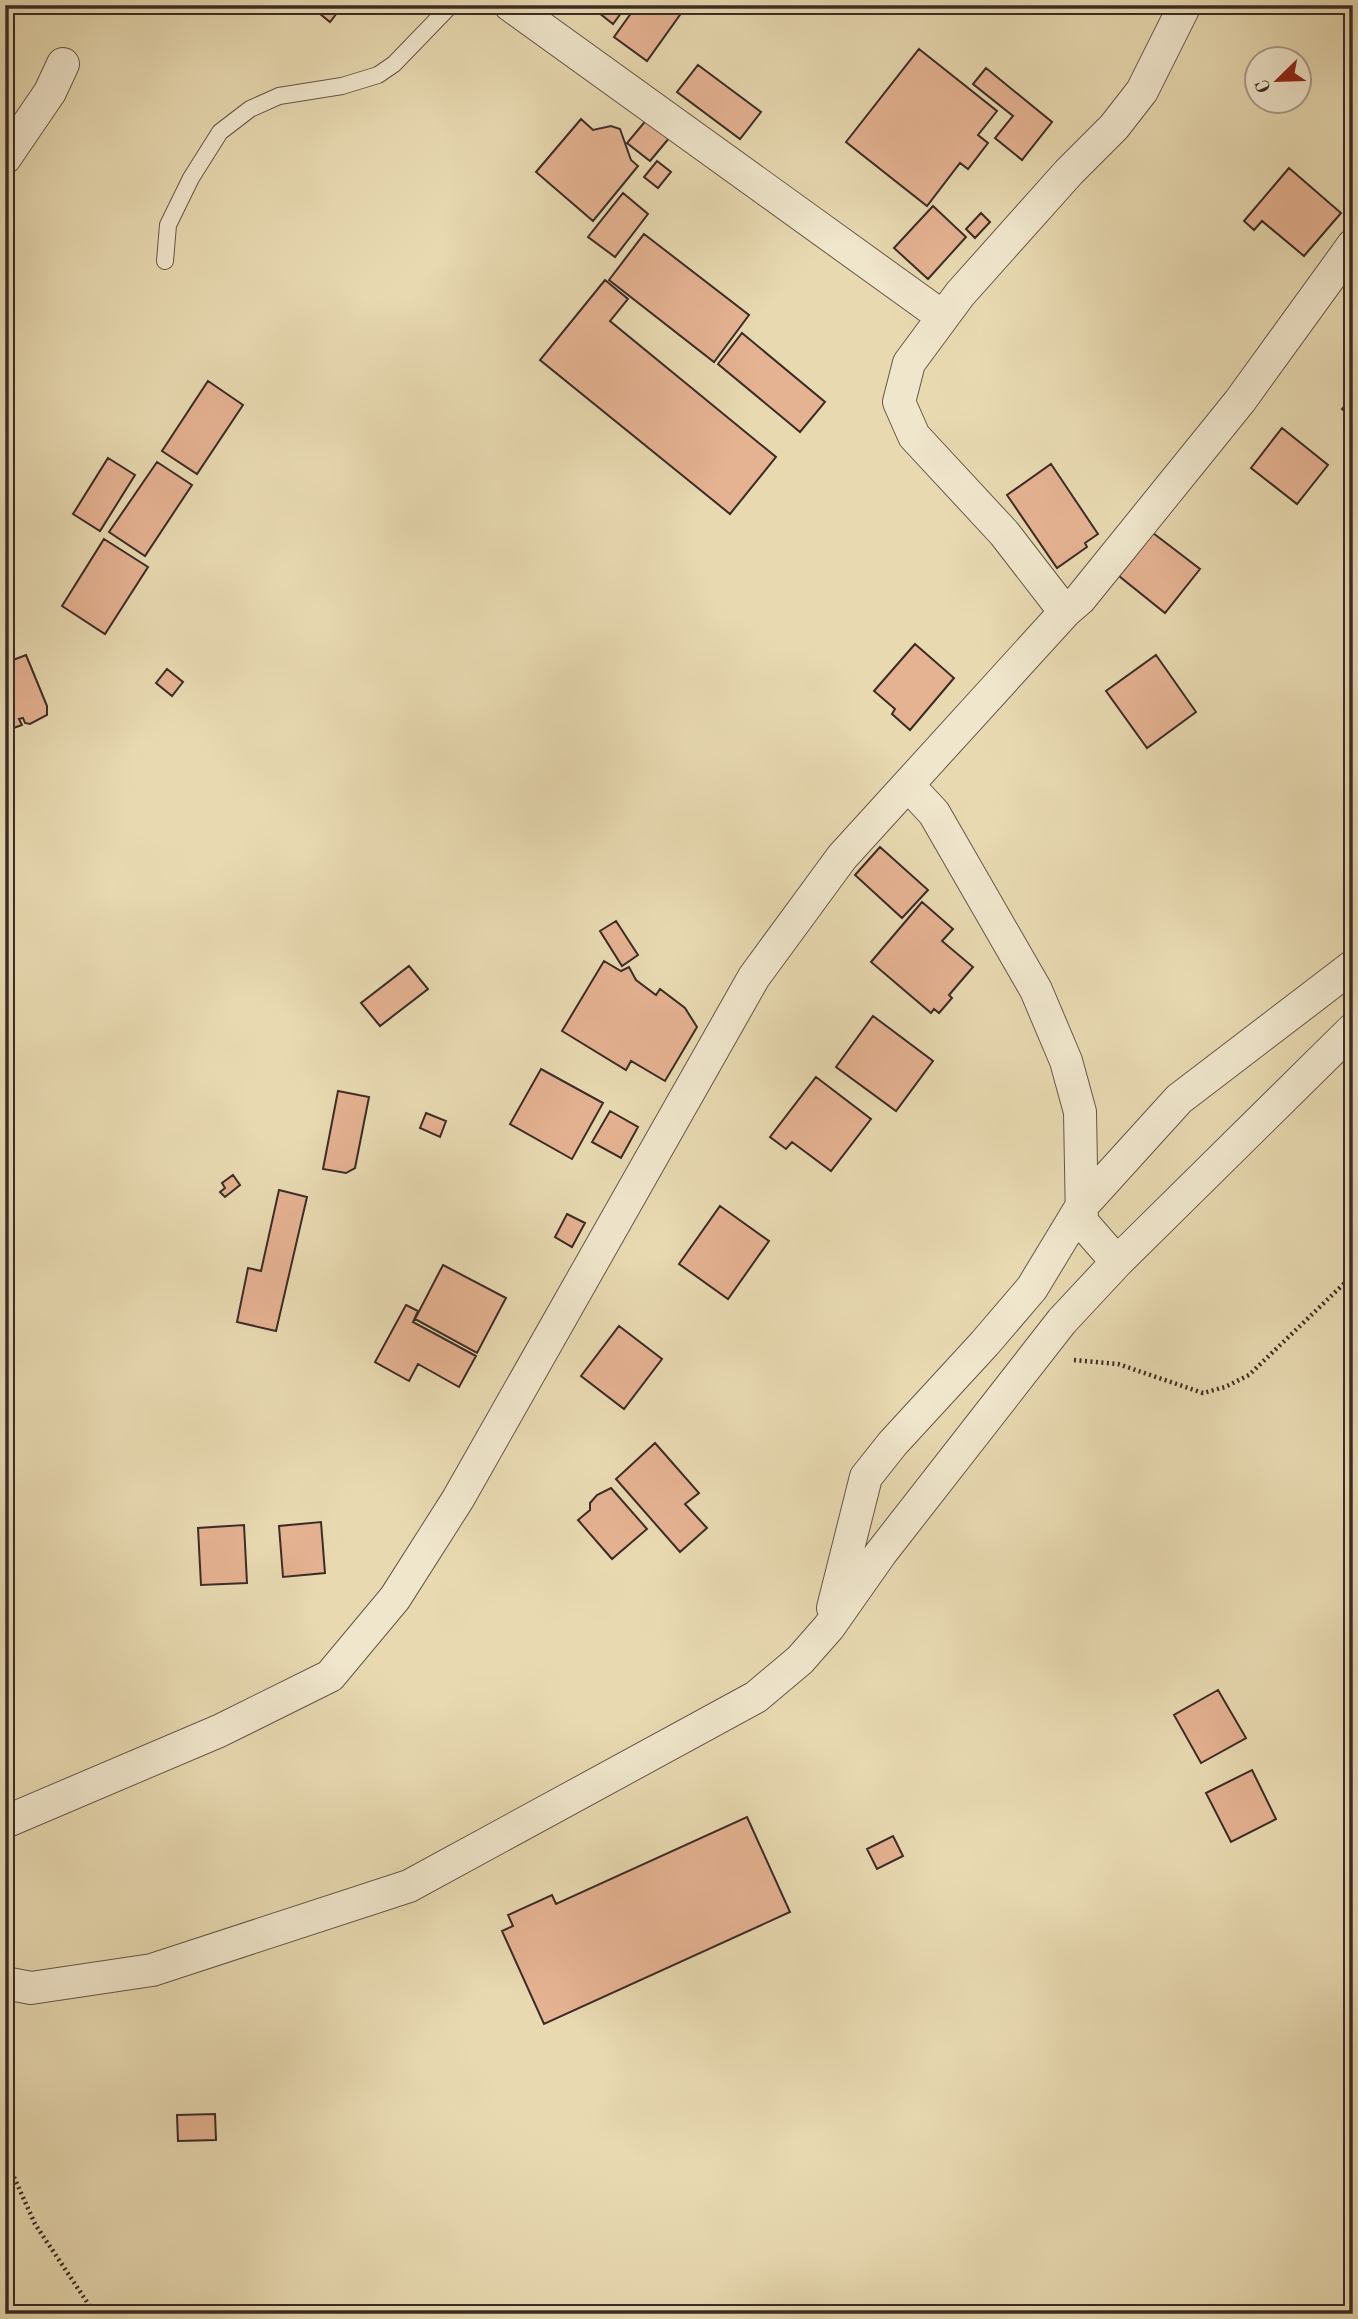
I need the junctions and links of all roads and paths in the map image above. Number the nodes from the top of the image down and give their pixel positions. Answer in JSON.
{"nodes":[{"id":1,"x":451,"y":5,"type":"edge"},
{"id":2,"x":510,"y":5,"type":"edge"},
{"id":3,"x":1185,"y":5,"type":"edge"},
{"id":4,"x":63,"y":64,"type":"dead end"},
{"id":5,"x":5,"y":158,"type":"edge"},
{"id":6,"x":1353,"y":245,"type":"edge"},
{"id":7,"x":165,"y":261,"type":"dead end"},
{"id":8,"x":943,"y":317,"type":"junction"},
{"id":9,"x":1065,"y":612,"type":"junction"},
{"id":10,"x":908,"y":785,"type":"junction"},
{"id":11,"x":1353,"y":966,"type":"edge"},
{"id":12,"x":1353,"y":1029,"type":"edge"},
{"id":13,"x":1081,"y":1207,"type":"junction"},
{"id":14,"x":1117,"y":1262,"type":"junction"},
{"id":15,"x":1353,"y":1275,"type":"edge"},
{"id":16,"x":973,"y":1356,"type":"junction"},
{"id":17,"x":1025,"y":1368,"type":"junction"},
{"id":18,"x":824,"y":1632,"type":"junction"},
{"id":19,"x":5,"y":1822,"type":"edge"},
{"id":20,"x":5,"y":1983,"type":"edge"},
{"id":21,"x":5,"y":2157,"type":"edge"},
{"id":22,"x":94,"y":2314,"type":"edge"}],
"edges":[{"from":1,"to":7,"type":"lane"},
{"from":2,"to":8,"type":"street"},
{"from":3,"to":8,"type":"street"},
{"from":4,"to":5,"type":"street"},
{"from":6,"to":9,"type":"street"},
{"from":8,"to":9,"type":"street"},
{"from":9,"to":10,"type":"street"},
{"from":10,"to":13,"type":"street"},
{"from":10,"to":19,"type":"street"},
{"from":11,"to":13,"type":"street"},
{"from":12,"to":14,"type":"street"},
{"from":13,"to":14,"type":"street"},
{"from":13,"to":16,"type":"street"},
{"from":14,"to":17,"type":"street"},
{"from":15,"to":17,"type":"path"},
{"from":16,"to":17,"type":"street"},
{"from":16,"to":18,"type":"street"},
{"from":17,"to":18,"type":"street"},
{"from":18,"to":20,"type":"street"},
{"from":21,"to":22,"type":"path"}]}
